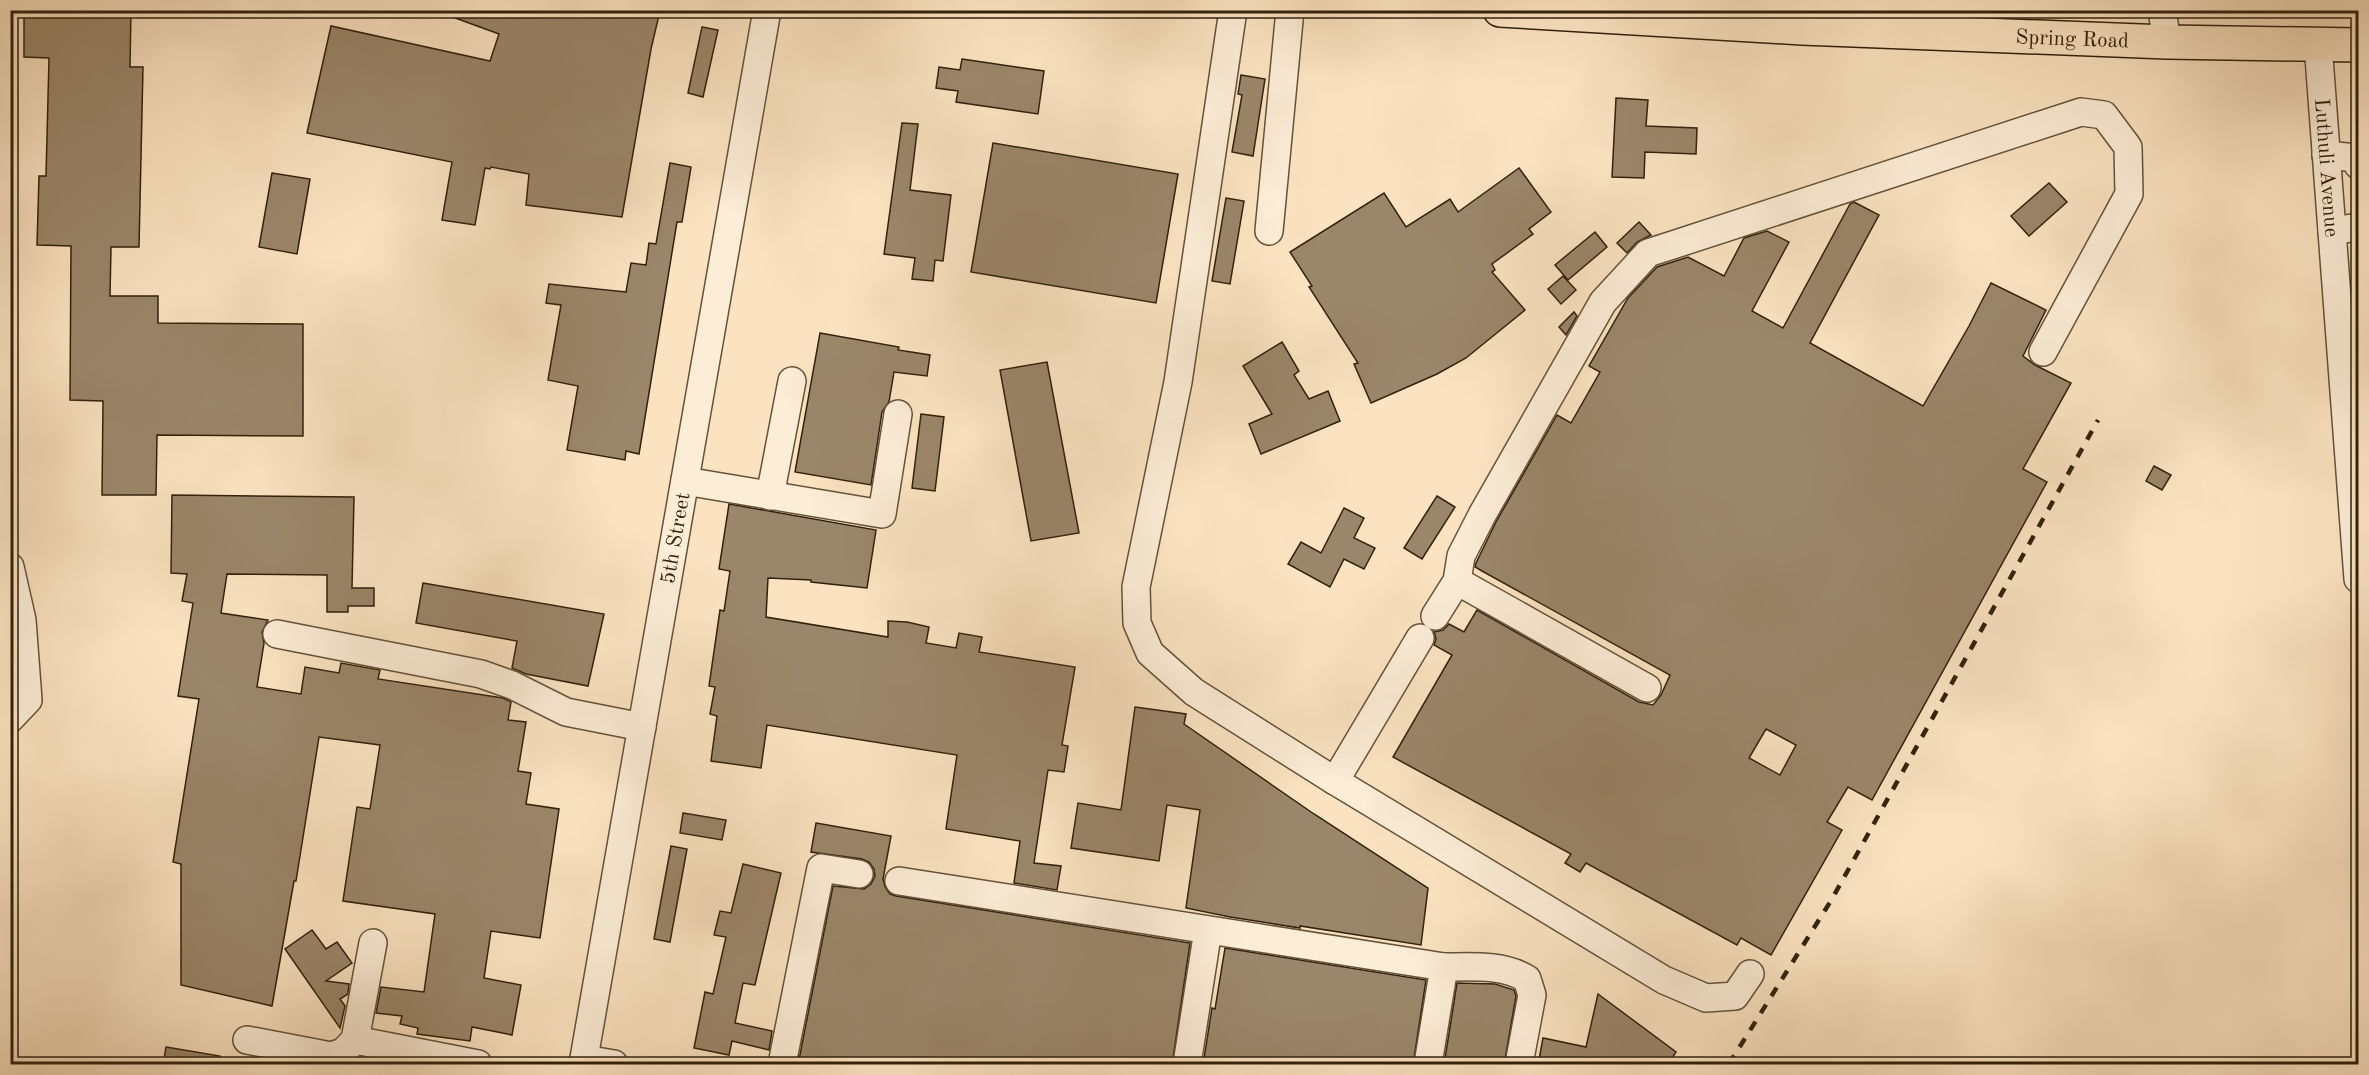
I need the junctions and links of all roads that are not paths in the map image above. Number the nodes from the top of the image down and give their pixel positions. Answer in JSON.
{"nodes":[{"id":1,"x":767,"y":10,"type":"edge"},
{"id":2,"x":1233,"y":10,"type":"edge"},
{"id":3,"x":1290,"y":10,"type":"edge"},
{"id":4,"x":1500,"y":10,"type":"edge"},
{"id":5,"x":2162,"y":10,"type":"edge"},
{"id":6,"x":1746,"y":18,"type":"edge"},
{"id":7,"x":2167,"y":42,"type":"junction"},
{"id":8,"x":2318,"y":44,"type":"junction"},
{"id":9,"x":2358,"y":45,"type":"edge"},
{"id":10,"x":2326,"y":155,"type":"junction"},
{"id":11,"x":2358,"y":165,"type":"edge"},
{"id":12,"x":2358,"y":227,"type":"edge"},
{"id":13,"x":1269,"y":231,"type":"dead end"},
{"id":14,"x":2331,"y":231,"type":"junction"},
{"id":15,"x":2043,"y":352,"type":"dead end"},
{"id":16,"x":792,"y":381,"type":"dead end"},
{"id":17,"x":2351,"y":381,"type":"edge"},
{"id":18,"x":898,"y":414,"type":"dead end"},
{"id":19,"x":685,"y":481,"type":"junction"},
{"id":20,"x":770,"y":496,"type":"junction"},
{"id":21,"x":10,"y":567,"type":"edge"},
{"id":22,"x":2358,"y":579,"type":"edge"},
{"id":23,"x":1457,"y":581,"type":"junction"},
{"id":24,"x":277,"y":634,"type":"dead end"},
{"id":25,"x":1647,"y":688,"type":"dead end"},
{"id":26,"x":10,"y":719,"type":"edge"},
{"id":27,"x":642,"y":727,"type":"junction"},
{"id":28,"x":1335,"y":781,"type":"junction"},
{"id":29,"x":859,"y":874,"type":"dead end"},
{"id":30,"x":899,"y":882,"type":"dead end"},
{"id":31,"x":1208,"y":930,"type":"junction"},
{"id":32,"x":373,"y":942,"type":"dead end"},
{"id":33,"x":1444,"y":967,"type":"junction"},
{"id":34,"x":1750,"y":974,"type":"dead end"},
{"id":35,"x":355,"y":1040,"type":"junction"},
{"id":36,"x":247,"y":1041,"type":"dead end"},
{"id":37,"x":583,"y":1062,"type":"edge"},
{"id":38,"x":478,"y":1065,"type":"edge"},
{"id":39,"x":614,"y":1065,"type":"edge"},
{"id":40,"x":782,"y":1065,"type":"edge"},
{"id":41,"x":1187,"y":1065,"type":"edge"},
{"id":42,"x":1428,"y":1065,"type":"edge"},
{"id":43,"x":1518,"y":1065,"type":"edge"}],
"edges":[{"from":1,"to":19,"type":"street","name":"5th Street"},
{"from":2,"to":28,"type":"street"},
{"from":3,"to":13,"type":"street"},
{"from":4,"to":6,"type":"main road","name":"Spring Road"},
{"from":5,"to":7,"type":"street"},
{"from":6,"to":7,"type":"main road","name":"Spring Road"},
{"from":7,"to":8,"type":"main road","name":"Spring Road"},
{"from":8,"to":9,"type":"main road","name":"Spring Road"},
{"from":8,"to":10,"type":"street","name":"Luthuli Avenue"},
{"from":10,"to":11,"type":"street"},
{"from":10,"to":14,"type":"street","name":"Luthuli Avenue"},
{"from":12,"to":14,"type":"street"},
{"from":14,"to":17,"type":"street","name":"Luthuli Avenue"},
{"from":15,"to":23,"type":"street"},
{"from":16,"to":20,"type":"street"},
{"from":17,"to":22,"type":"street","name":"Luthuli Avenue"},
{"from":18,"to":20,"type":"street"},
{"from":19,"to":20,"type":"street"},
{"from":19,"to":27,"type":"street","name":"5th Street"},
{"from":21,"to":26,"type":"street"},
{"from":23,"to":25,"type":"street"},
{"from":23,"to":28,"type":"street"},
{"from":24,"to":27,"type":"street"},
{"from":27,"to":37,"type":"street","name":"5th Street"},
{"from":28,"to":34,"type":"street"},
{"from":29,"to":40,"type":"street"},
{"from":30,"to":31,"type":"street"},
{"from":31,"to":33,"type":"street"},
{"from":31,"to":41,"type":"street"},
{"from":32,"to":35,"type":"street"},
{"from":33,"to":42,"type":"street"},
{"from":33,"to":43,"type":"street"},
{"from":35,"to":36,"type":"street"},
{"from":35,"to":38,"type":"street"},
{"from":37,"to":39,"type":"street"}]}
